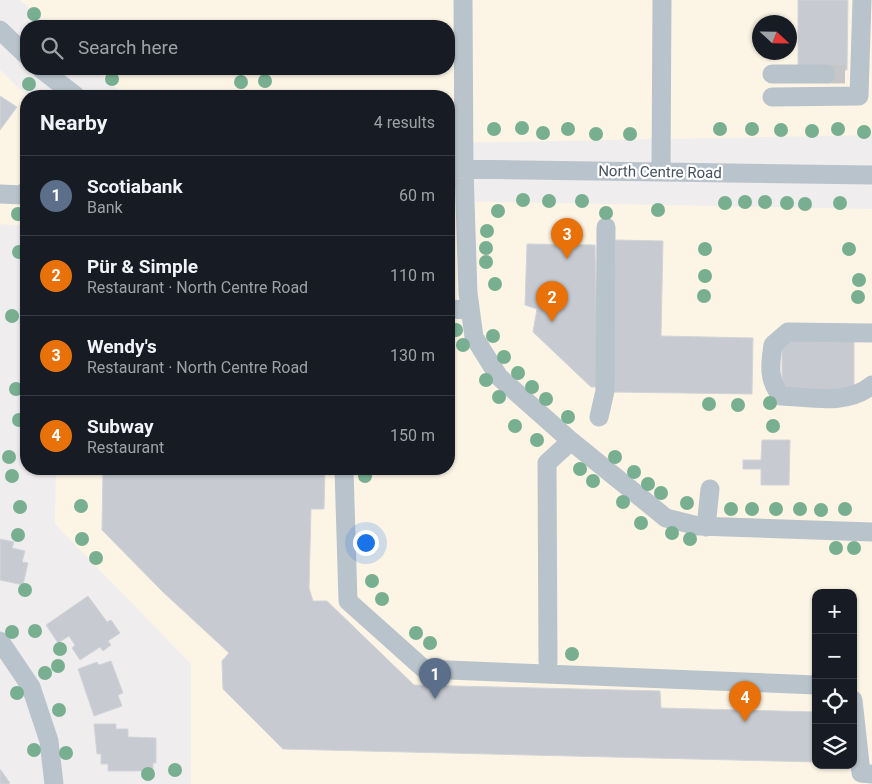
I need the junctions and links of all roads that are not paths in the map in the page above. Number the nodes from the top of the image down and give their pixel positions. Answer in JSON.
{"nodes":[{"id":1,"x":463,"y":0,"type":"edge"},
{"id":2,"x":662,"y":0,"type":"edge"},
{"id":3,"x":862,"y":0,"type":"edge"},
{"id":4,"x":0,"y":30,"type":"edge"},
{"id":5,"x":20,"y":49,"type":"edge"},
{"id":6,"x":772,"y":74,"type":"dead end"},
{"id":7,"x":826,"y":74,"type":"tunnel mouth"},
{"id":8,"x":49,"y":75,"type":"edge"},
{"id":9,"x":68,"y":90,"type":"edge"},
{"id":10,"x":772,"y":97,"type":"dead end"},
{"id":11,"x":456,"y":169,"type":"edge"},
{"id":12,"x":661,"y":172,"type":"junction"},
{"id":13,"x":872,"y":174,"type":"edge"},
{"id":14,"x":0,"y":194,"type":"edge"},
{"id":15,"x":20,"y":195,"type":"edge"},
{"id":16,"x":606,"y":227,"type":"dead end"},
{"id":17,"x":455,"y":310,"type":"edge"},
{"id":18,"x":470,"y":310,"type":"junction"},
{"id":19,"x":872,"y":334,"type":"edge"},
{"id":20,"x":872,"y":385,"type":"edge"},
{"id":21,"x":599,"y":417,"type":"dead end"},
{"id":22,"x":571,"y":440,"type":"junction"},
{"id":23,"x":344,"y":475,"type":"edge"},
{"id":24,"x":710,"y":489,"type":"dead end"},
{"id":25,"x":706,"y":527,"type":"junction"},
{"id":26,"x":872,"y":532,"type":"edge"},
{"id":27,"x":0,"y":641,"type":"edge"},
{"id":28,"x":548,"y":662,"type":"dead end"},
{"id":29,"x":812,"y":685,"type":"edge"},
{"id":30,"x":856,"y":724,"type":"edge"},
{"id":31,"x":872,"y":774,"type":"edge"},
{"id":32,"x":54,"y":784,"type":"edge"}],
"edges":[{"from":1,"to":11,"type":"street"},
{"from":2,"to":12,"type":"street"},
{"from":3,"to":10,"type":"street"},
{"from":4,"to":5,"type":"street"},
{"from":6,"to":7,"type":"street"},
{"from":8,"to":9,"type":"street"},
{"from":11,"to":12,"type":"street","name":"North Centre Road"},
{"from":11,"to":18,"type":"street"},
{"from":12,"to":13,"type":"street","name":"North Centre Road"},
{"from":14,"to":15,"type":"street"},
{"from":16,"to":21,"type":"street"},
{"from":17,"to":18,"type":"street"},
{"from":18,"to":22,"type":"street"},
{"from":19,"to":20,"type":"street"},
{"from":22,"to":25,"type":"street"},
{"from":22,"to":28,"type":"street"},
{"from":23,"to":29,"type":"street"},
{"from":24,"to":25,"type":"street"},
{"from":25,"to":26,"type":"street"},
{"from":27,"to":32,"type":"street"},
{"from":30,"to":31,"type":"street"}]}
